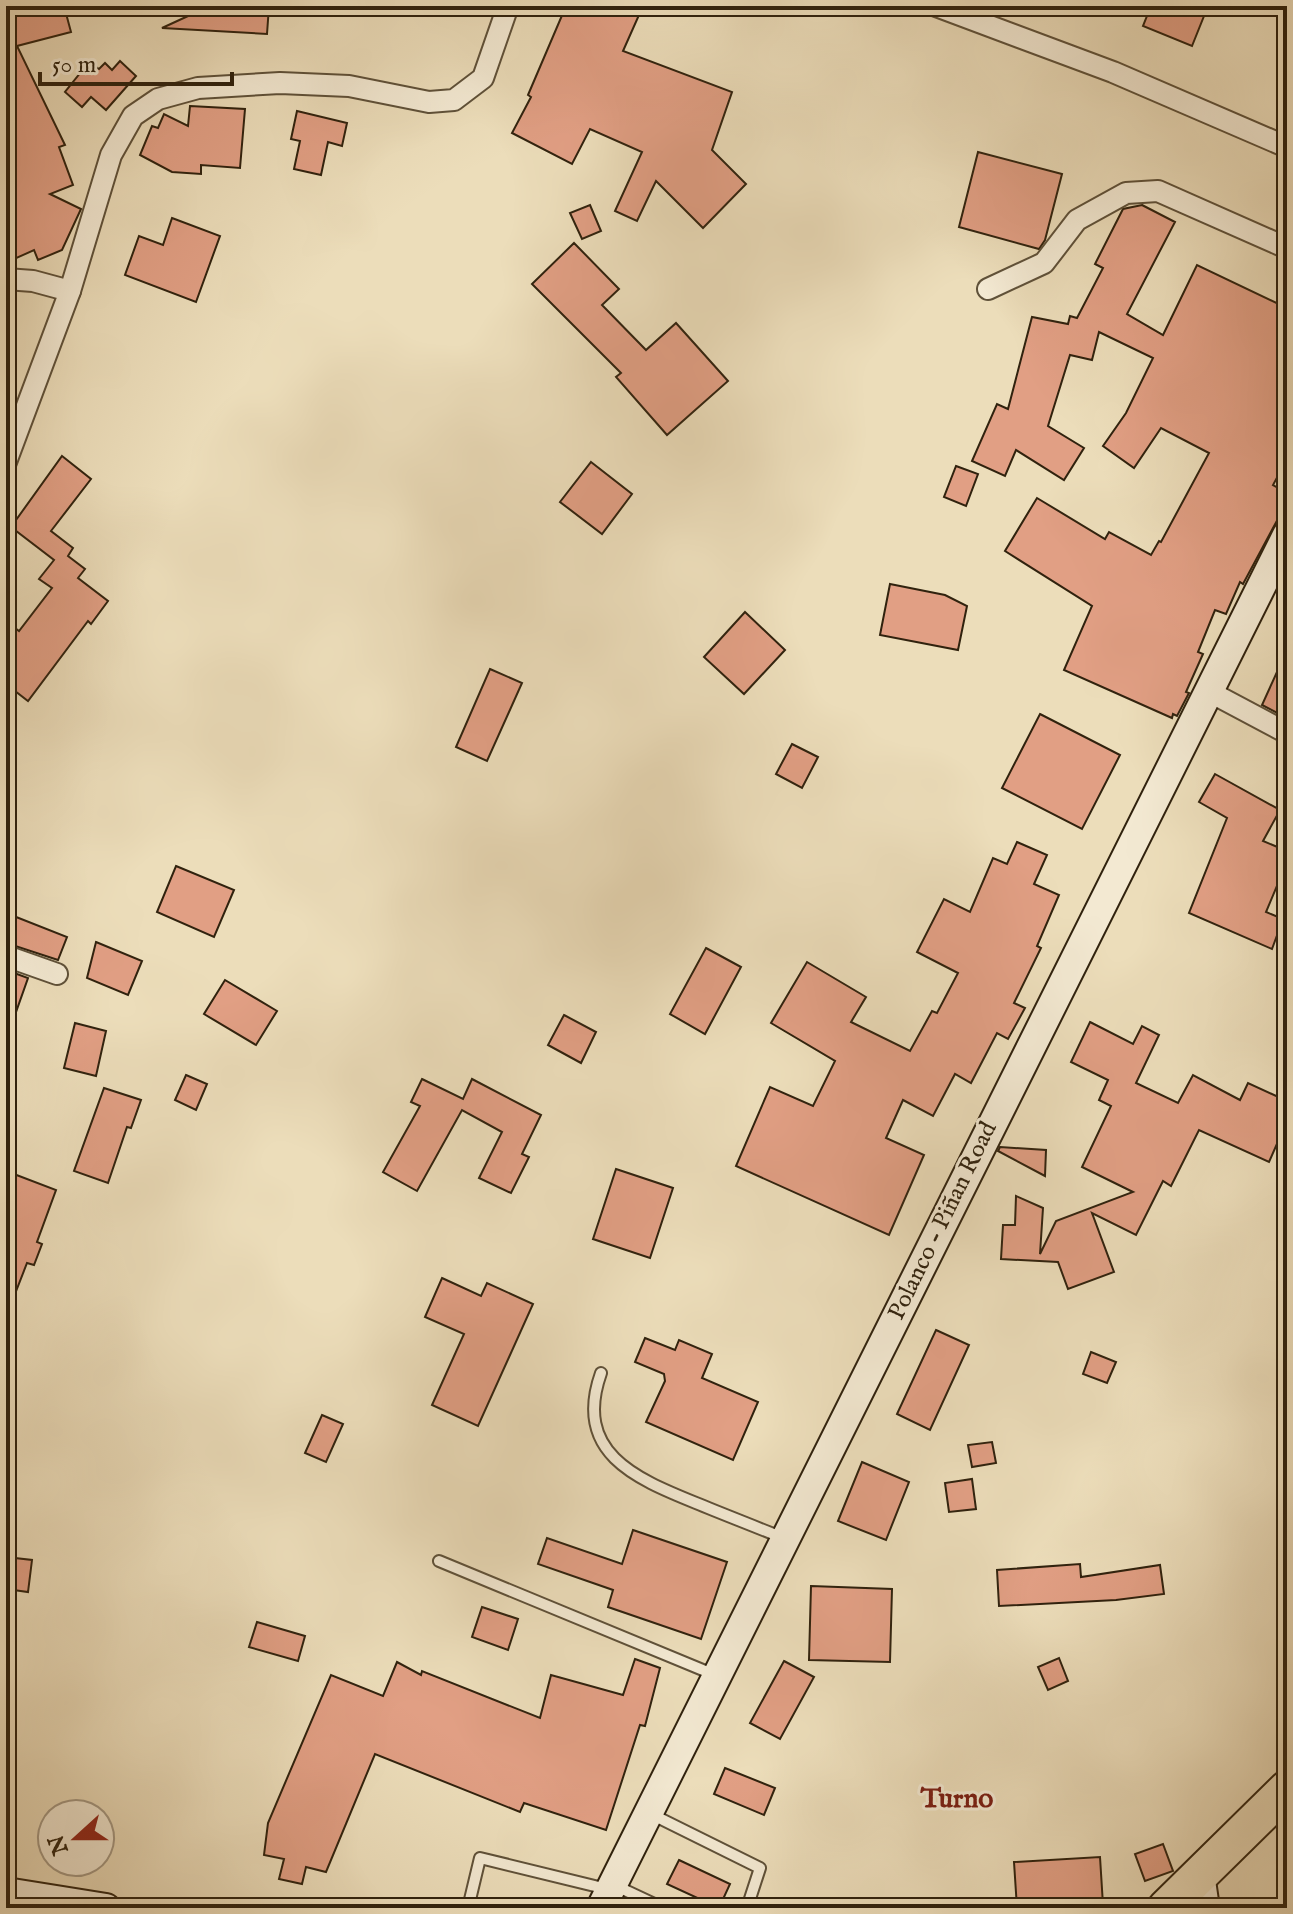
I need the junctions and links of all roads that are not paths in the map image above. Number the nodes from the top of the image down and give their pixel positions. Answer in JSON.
{"nodes":[{"id":1,"x":508,"y":6,"type":"edge"},
{"id":2,"x":936,"y":6,"type":"edge"},
{"id":3,"x":1287,"y":147,"type":"edge"},
{"id":4,"x":1287,"y":248,"type":"edge"},
{"id":5,"x":6,"y":279,"type":"edge"},
{"id":6,"x":988,"y":289,"type":"dead end"},
{"id":7,"x":70,"y":291,"type":"junction"},
{"id":8,"x":6,"y":462,"type":"edge"},
{"id":9,"x":1287,"y":535,"type":"edge"},
{"id":10,"x":1208,"y":691,"type":"junction"},
{"id":11,"x":1287,"y":733,"type":"edge"},
{"id":12,"x":6,"y":956,"type":"edge"},
{"id":13,"x":57,"y":974,"type":"dead end"},
{"id":14,"x":601,"y":1373,"type":"dead end"},
{"id":15,"x":785,"y":1539,"type":"junction"},
{"id":16,"x":439,"y":1561,"type":"dead end"},
{"id":17,"x":717,"y":1676,"type":"junction"},
{"id":18,"x":1287,"y":1789,"type":"edge"},
{"id":19,"x":649,"y":1812,"type":"junction"},
{"id":20,"x":1202,"y":1891,"type":"edge"},
{"id":21,"x":6,"y":1892,"type":"edge"},
{"id":22,"x":608,"y":1894,"type":"edge"},
{"id":23,"x":106,"y":1908,"type":"edge"},
{"id":24,"x":468,"y":1908,"type":"edge"},
{"id":25,"x":663,"y":1908,"type":"edge"},
{"id":26,"x":747,"y":1908,"type":"edge"},
{"id":27,"x":1166,"y":1908,"type":"edge"}],
"edges":[{"from":1,"to":7,"type":"street"},
{"from":2,"to":3,"type":"street"},
{"from":4,"to":6,"type":"street"},
{"from":5,"to":7,"type":"street"},
{"from":7,"to":8,"type":"street"},
{"from":9,"to":10,"type":"main road","name":"Polanco - Piñan Road"},
{"from":10,"to":11,"type":"street"},
{"from":10,"to":15,"type":"main road","name":"Polanco - Piñan Road"},
{"from":12,"to":13,"type":"street"},
{"from":14,"to":15,"type":"lane"},
{"from":15,"to":17,"type":"main road","name":"Polanco - Piñan Road"},
{"from":16,"to":17,"type":"lane"},
{"from":17,"to":19,"type":"main road","name":"Polanco - Piñan Road"},
{"from":18,"to":20,"type":"highway"},
{"from":19,"to":22,"type":"main road","name":"Polanco - Piñan Road"},
{"from":19,"to":26,"type":"lane"},
{"from":20,"to":27,"type":"highway"},
{"from":21,"to":23,"type":"main road"},
{"from":22,"to":24,"type":"lane"},
{"from":22,"to":25,"type":"lane"}]}
